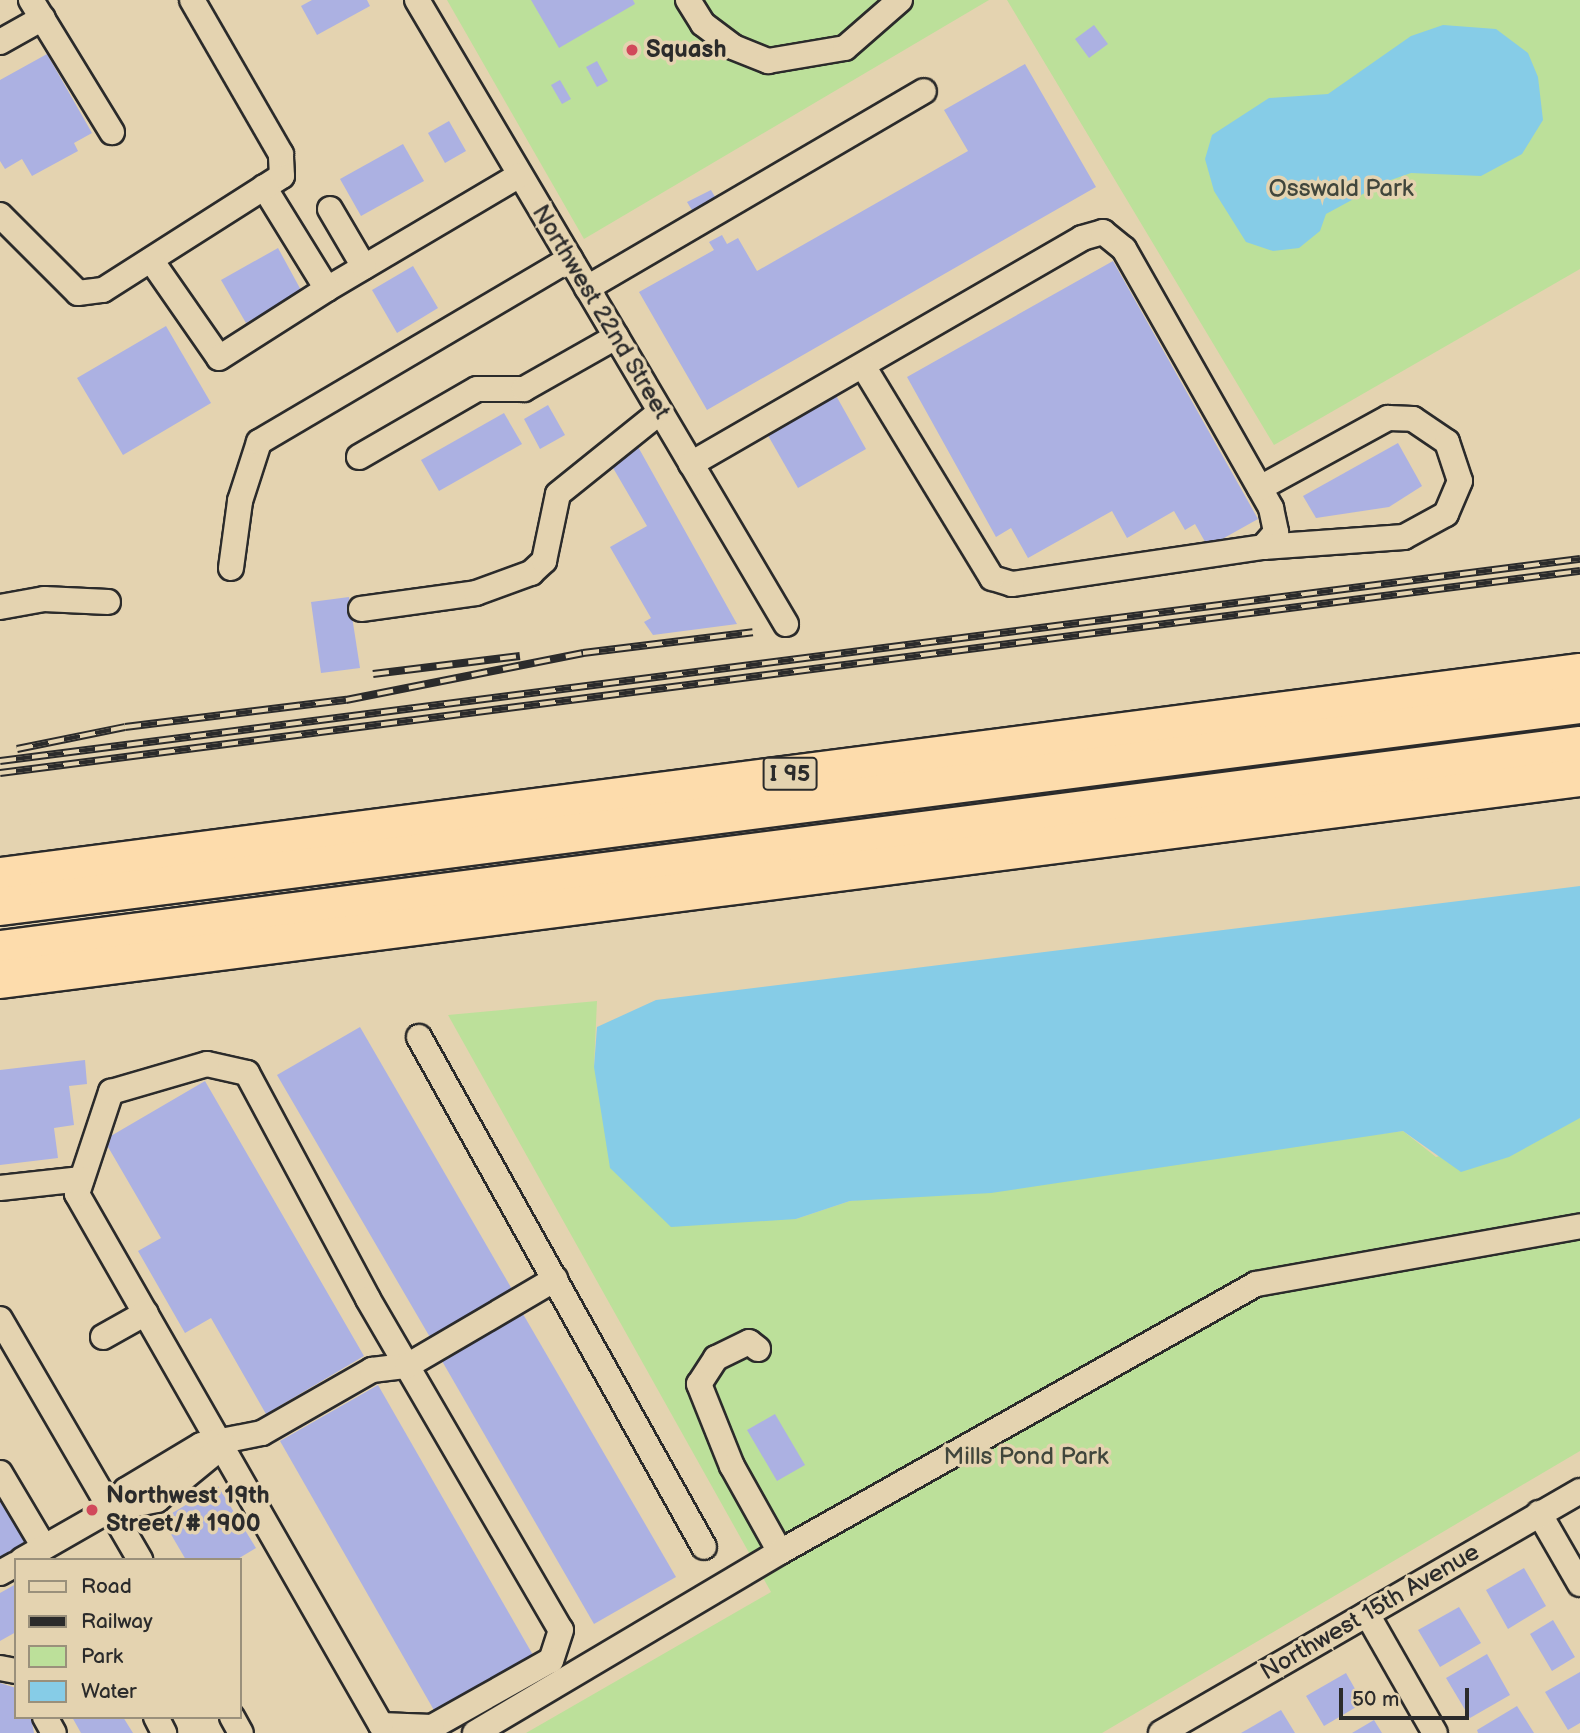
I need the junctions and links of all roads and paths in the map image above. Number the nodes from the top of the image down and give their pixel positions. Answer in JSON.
{"nodes":[{"id":1,"x":192,"y":0,"type":"edge"},
{"id":2,"x":417,"y":0,"type":"edge"},
{"id":3,"x":688,"y":0,"type":"edge"},
{"id":4,"x":900,"y":0,"type":"edge"},
{"id":5,"x":37,"y":9,"type":"edge"},
{"id":6,"x":0,"y":43,"type":"edge"},
{"id":7,"x":924,"y":90,"type":"dead end"},
{"id":8,"x":112,"y":132,"type":"dead end"},
{"id":9,"x":520,"y":175,"type":"junction"},
{"id":10,"x":264,"y":187,"type":"junction"},
{"id":11,"x":330,"y":209,"type":"dead end"},
{"id":12,"x":0,"y":215,"type":"edge"},
{"id":13,"x":151,"y":260,"type":"junction"},
{"id":14,"x":570,"y":260,"type":"junction"},
{"id":15,"x":364,"y":267,"type":"junction"},
{"id":16,"x":587,"y":288,"type":"junction"},
{"id":17,"x":327,"y":289,"type":"junction"},
{"id":18,"x":617,"y":337,"type":"junction"},
{"id":19,"x":863,"y":366,"type":"junction"},
{"id":20,"x":660,"y":412,"type":"junction"},
{"id":21,"x":359,"y":457,"type":"dead end"},
{"id":22,"x":691,"y":464,"type":"junction"},
{"id":23,"x":1259,"y":488,"type":"junction"},
{"id":24,"x":1263,"y":547,"type":"junction"},
{"id":25,"x":231,"y":568,"type":"dead end"},
{"id":26,"x":108,"y":602,"type":"dead end"},
{"id":27,"x":0,"y":607,"type":"edge"},
{"id":28,"x":361,"y":609,"type":"dead end"},
{"id":29,"x":786,"y":624,"type":"dead end"},
{"id":30,"x":1580,"y":672,"type":"edge"},
{"id":31,"x":1580,"y":704,"type":"edge"},
{"id":32,"x":1580,"y":745,"type":"edge"},
{"id":33,"x":1580,"y":777,"type":"edge"},
{"id":34,"x":0,"y":876,"type":"edge"},
{"id":35,"x":0,"y":906,"type":"edge"},
{"id":36,"x":0,"y":949,"type":"edge"},
{"id":37,"x":0,"y":979,"type":"edge"},
{"id":38,"x":419,"y":1037,"type":"dead end"},
{"id":39,"x":82,"y":1179,"type":"junction"},
{"id":40,"x":0,"y":1188,"type":"edge"},
{"id":41,"x":1580,"y":1226,"type":"edge"},
{"id":42,"x":555,"y":1279,"type":"junction"},
{"id":43,"x":145,"y":1312,"type":"junction"},
{"id":44,"x":0,"y":1319,"type":"edge"},
{"id":45,"x":103,"y":1337,"type":"dead end"},
{"id":46,"x":758,"y":1349,"type":"dead end"},
{"id":47,"x":407,"y":1366,"type":"junction"},
{"id":48,"x":224,"y":1445,"type":"junction"},
{"id":49,"x":0,"y":1473,"type":"edge"},
{"id":50,"x":1580,"y":1491,"type":"edge"},
{"id":51,"x":111,"y":1509,"type":"junction"},
{"id":52,"x":1539,"y":1513,"type":"junction"},
{"id":53,"x":704,"y":1547,"type":"dead end"},
{"id":54,"x":55,"y":1549,"type":"edge"},
{"id":55,"x":780,"y":1552,"type":"junction"},
{"id":56,"x":28,"y":1558,"type":"edge"},
{"id":57,"x":139,"y":1558,"type":"edge"},
{"id":58,"x":1580,"y":1584,"type":"edge"},
{"id":59,"x":1367,"y":1614,"type":"junction"},
{"id":60,"x":1190,"y":1726,"type":"edge"},
{"id":61,"x":475,"y":1733,"type":"edge"},
{"id":62,"x":1161,"y":1733,"type":"edge"},
{"id":63,"x":1435,"y":1733,"type":"edge"}],
"edges":[{"from":1,"to":10,"type":"street"},
{"from":2,"to":9,"type":"street","name":"Northwest 22nd Street"},
{"from":3,"to":4,"type":"street"},
{"from":5,"to":6,"type":"street"},
{"from":5,"to":8,"type":"street"},
{"from":7,"to":16,"type":"street"},
{"from":9,"to":14,"type":"street","name":"Northwest 22nd Street"},
{"from":9,"to":15,"type":"street"},
{"from":10,"to":13,"type":"street"},
{"from":10,"to":17,"type":"street"},
{"from":11,"to":15,"type":"street"},
{"from":12,"to":13,"type":"street"},
{"from":13,"to":17,"type":"street"},
{"from":14,"to":16,"type":"street","name":"Northwest 22nd Street"},
{"from":14,"to":25,"type":"street"},
{"from":15,"to":17,"type":"street"},
{"from":16,"to":18,"type":"street","name":"Northwest 22nd Street"},
{"from":18,"to":20,"type":"street","name":"Northwest 22nd Street"},
{"from":18,"to":21,"type":"street"},
{"from":19,"to":22,"type":"street"},
{"from":19,"to":23,"type":"street"},
{"from":19,"to":24,"type":"street"},
{"from":20,"to":22,"type":"street","name":"Northwest 22nd Street"},
{"from":20,"to":28,"type":"street"},
{"from":22,"to":29,"type":"street","name":"Northwest 22nd Street"},
{"from":23,"to":24,"type":"street"},
{"from":23,"to":24,"type":"street"},
{"from":26,"to":27,"type":"street"},
{"from":30,"to":34,"type":"highway","number":"I 95"},
{"from":31,"to":35,"type":"highway"},
{"from":32,"to":36,"type":"highway"},
{"from":33,"to":37,"type":"highway"},
{"from":38,"to":42,"type":"street"},
{"from":39,"to":40,"type":"street"},
{"from":39,"to":43,"type":"street"},
{"from":39,"to":47,"type":"street"},
{"from":41,"to":55,"type":"street"},
{"from":42,"to":47,"type":"street"},
{"from":42,"to":53,"type":"street"},
{"from":43,"to":45,"type":"street"},
{"from":43,"to":48,"type":"street"},
{"from":44,"to":51,"type":"street"},
{"from":46,"to":55,"type":"street"},
{"from":47,"to":48,"type":"street"},
{"from":47,"to":48,"type":"street"},
{"from":48,"to":51,"type":"street"},
{"from":49,"to":54,"type":"street"},
{"from":50,"to":52,"type":"street","name":"Northwest 15th Avenue"},
{"from":51,"to":54,"type":"street"},
{"from":51,"to":57,"type":"street"},
{"from":52,"to":58,"type":"street"},
{"from":52,"to":59,"type":"street","name":"Northwest 15th Avenue"},
{"from":54,"to":56,"type":"street"},
{"from":55,"to":61,"type":"street"},
{"from":59,"to":60,"type":"street","name":"Northwest 15th Avenue"},
{"from":59,"to":63,"type":"street"},
{"from":60,"to":62,"type":"street","name":"Northwest 15th Avenue"}]}
